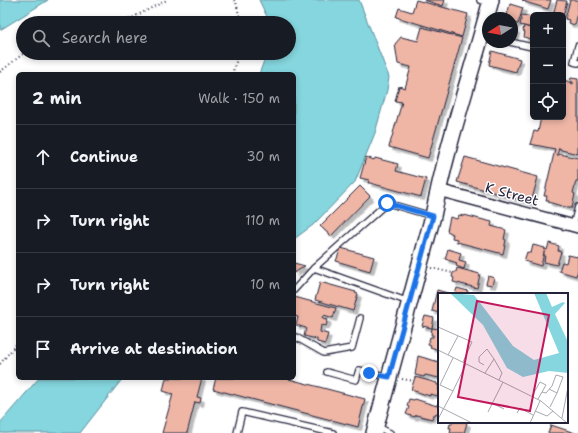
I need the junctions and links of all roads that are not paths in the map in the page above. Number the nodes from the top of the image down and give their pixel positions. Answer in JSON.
{"nodes":[{"id":1,"x":487,"y":1,"type":"edge"},
{"id":2,"x":486,"y":12,"type":"edge"},
{"id":3,"x":518,"y":43,"type":"edge"},
{"id":4,"x":482,"y":44,"type":"edge"},
{"id":5,"x":530,"y":46,"type":"edge"},
{"id":6,"x":578,"y":46,"type":"edge"},
{"id":7,"x":578,"y":63,"type":"edge"},
{"id":8,"x":438,"y":190,"type":"junction"},
{"id":9,"x":578,"y":207,"type":"edge"},
{"id":10,"x":433,"y":216,"type":"junction"},
{"id":11,"x":576,"y":226,"type":"edge"},
{"id":12,"x":314,"y":268,"type":"junction"},
{"id":13,"x":296,"y":288,"type":"edge"},
{"id":14,"x":409,"y":303,"type":"junction"},
{"id":15,"x":360,"y":318,"type":"dead end"},
{"id":16,"x":296,"y":337,"type":"edge"},
{"id":17,"x":328,"y":372,"type":"dead end"},
{"id":18,"x":395,"y":378,"type":"junction"},
{"id":19,"x":375,"y":429,"type":"edge"},
{"id":20,"x":237,"y":433,"type":"edge"},
{"id":21,"x":333,"y":433,"type":"edge"},
{"id":22,"x":390,"y":433,"type":"edge"}],
"edges":[{"from":1,"to":2,"type":"main road"},
{"from":3,"to":5,"type":"lane"},
{"from":4,"to":8,"type":"main road"},
{"from":6,"to":7,"type":"lane"},
{"from":8,"to":10,"type":"main road"},
{"from":8,"to":11,"type":"street","name":"K Street"},
{"from":9,"to":11,"type":"lane"},
{"from":10,"to":12,"type":"lane"},
{"from":10,"to":14,"type":"main road"},
{"from":12,"to":13,"type":"lane"},
{"from":12,"to":14,"type":"lane"},
{"from":14,"to":18,"type":"main road"},
{"from":15,"to":16,"type":"lane"},
{"from":17,"to":18,"type":"lane"},
{"from":18,"to":19,"type":"main road"},
{"from":19,"to":22,"type":"lane"},
{"from":20,"to":21,"type":"lane"}]}
